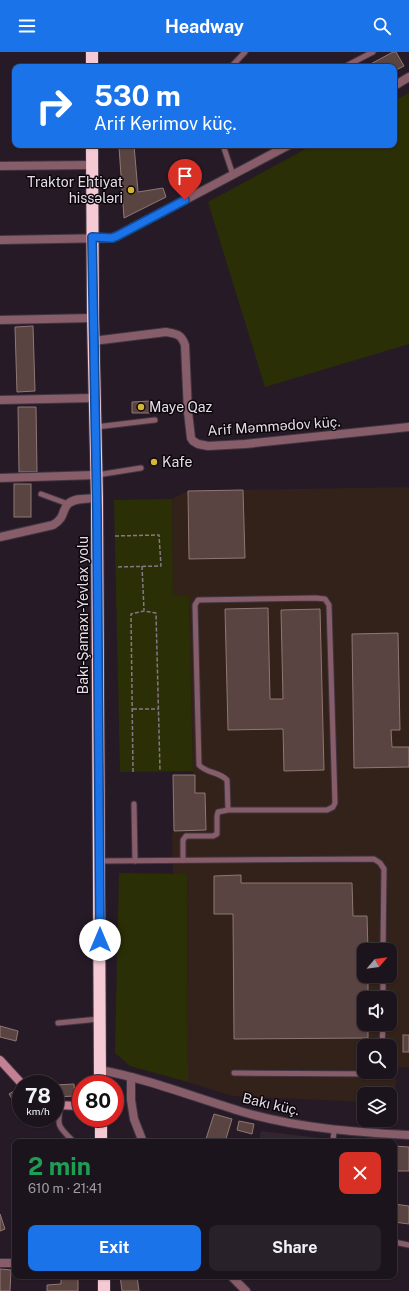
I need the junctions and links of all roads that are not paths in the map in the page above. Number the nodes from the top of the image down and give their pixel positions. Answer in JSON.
{"nodes":[{"id":1,"x":92,"y":52,"type":"edge"},
{"id":2,"x":245,"y":52,"type":"edge"},
{"id":3,"x":373,"y":52,"type":"edge"},
{"id":4,"x":92,"y":64,"type":"edge"},
{"id":5,"x":234,"y":64,"type":"edge"},
{"id":6,"x":350,"y":64,"type":"edge"},
{"id":7,"x":409,"y":77,"type":"edge"},
{"id":8,"x":397,"y":84,"type":"edge"},
{"id":9,"x":92,"y":148,"type":"edge"},
{"id":10,"x":224,"y":148,"type":"edge"},
{"id":11,"x":284,"y":148,"type":"edge"},
{"id":12,"x":0,"y":166,"type":"edge"},
{"id":13,"x":92,"y":166,"type":"junction"},
{"id":14,"x":233,"y":175,"type":"junction"},
{"id":15,"x":92,"y":237,"type":"junction"},
{"id":16,"x":0,"y":240,"type":"edge"},
{"id":17,"x":93,"y":318,"type":"junction"},
{"id":18,"x":0,"y":320,"type":"edge"},
{"id":19,"x":93,"y":341,"type":"junction"},
{"id":20,"x":94,"y":398,"type":"junction"},
{"id":21,"x":0,"y":400,"type":"edge"},
{"id":22,"x":155,"y":420,"type":"dead end"},
{"id":23,"x":409,"y":427,"type":"edge"},
{"id":24,"x":95,"y":428,"type":"junction"},
{"id":25,"x":141,"y":468,"type":"dead end"},
{"id":26,"x":96,"y":475,"type":"junction"},
{"id":27,"x":0,"y":478,"type":"edge"},
{"id":28,"x":41,"y":494,"type":"dead end"},
{"id":29,"x":97,"y":498,"type":"junction"},
{"id":30,"x":68,"y":504,"type":"junction"},
{"id":31,"x":0,"y":537,"type":"edge"},
{"id":32,"x":134,"y":804,"type":"dead end"},
{"id":33,"x":228,"y":810,"type":"junction"},
{"id":34,"x":183,"y":860,"type":"junction"},
{"id":35,"x":99,"y":861,"type":"junction"},
{"id":36,"x":135,"y":861,"type":"junction"},
{"id":37,"x":383,"y":943,"type":"edge"},
{"id":38,"x":100,"y":1019,"type":"junction"},
{"id":39,"x":58,"y":1023,"type":"dead end"},
{"id":40,"x":0,"y":1060,"type":"edge"},
{"id":41,"x":100,"y":1070,"type":"junction"},
{"id":42,"x":234,"y":1072,"type":"dead end"},
{"id":43,"x":357,"y":1074,"type":"edge"},
{"id":44,"x":14,"y":1075,"type":"edge"},
{"id":45,"x":100,"y":1075,"type":"edge"},
{"id":46,"x":131,"y":1077,"type":"junction"},
{"id":47,"x":60,"y":1127,"type":"edge"},
{"id":48,"x":101,"y":1127,"type":"edge"},
{"id":49,"x":334,"y":1130,"type":"junction"},
{"id":50,"x":409,"y":1135,"type":"edge"},
{"id":51,"x":71,"y":1139,"type":"edge"},
{"id":52,"x":101,"y":1139,"type":"edge"},
{"id":53,"x":142,"y":1139,"type":"edge"},
{"id":54,"x":333,"y":1139,"type":"edge"},
{"id":55,"x":397,"y":1243,"type":"edge"},
{"id":56,"x":409,"y":1245,"type":"edge"},
{"id":57,"x":0,"y":1263,"type":"edge"},
{"id":58,"x":12,"y":1263,"type":"edge"},
{"id":59,"x":104,"y":1279,"type":"edge"},
{"id":60,"x":234,"y":1279,"type":"edge"},
{"id":61,"x":104,"y":1291,"type":"edge"},
{"id":62,"x":246,"y":1291,"type":"edge"}],
"edges":[{"from":1,"to":4,"type":"highway"},
{"from":2,"to":5,"type":"lane"},
{"from":3,"to":6,"type":"lane"},
{"from":7,"to":8,"type":"street"},
{"from":9,"to":13,"type":"highway","name":"Bakı-Şamaxı-Yevlax yolu"},
{"from":10,"to":14,"type":"lane"},
{"from":11,"to":14,"type":"street"},
{"from":12,"to":13,"type":"street"},
{"from":13,"to":15,"type":"highway","name":"Bakı-Şamaxı-Yevlax yolu"},
{"from":14,"to":15,"type":"street"},
{"from":15,"to":16,"type":"street"},
{"from":15,"to":17,"type":"highway","name":"Bakı-Şamaxı-Yevlax yolu"},
{"from":17,"to":18,"type":"street"},
{"from":17,"to":19,"type":"highway","name":"Bakı-Şamaxı-Yevlax yolu"},
{"from":19,"to":20,"type":"highway","name":"Bakı-Şamaxı-Yevlax yolu"},
{"from":19,"to":23,"type":"street","name":"Arif Məmmədov küç."},
{"from":20,"to":21,"type":"street"},
{"from":20,"to":24,"type":"highway","name":"Bakı-Şamaxı-Yevlax yolu"},
{"from":22,"to":24,"type":"lane"},
{"from":24,"to":26,"type":"highway","name":"Bakı-Şamaxı-Yevlax yolu"},
{"from":25,"to":26,"type":"lane"},
{"from":26,"to":27,"type":"street"},
{"from":26,"to":29,"type":"highway","name":"Bakı-Şamaxı-Yevlax yolu"},
{"from":28,"to":30,"type":"lane"},
{"from":29,"to":30,"type":"street"},
{"from":29,"to":35,"type":"highway","name":"Bakı-Şamaxı-Yevlax yolu"},
{"from":30,"to":31,"type":"street"},
{"from":32,"to":36,"type":"lane"},
{"from":33,"to":33,"type":"lane"},
{"from":33,"to":34,"type":"lane"},
{"from":34,"to":36,"type":"lane"},
{"from":34,"to":37,"type":"lane"},
{"from":35,"to":36,"type":"lane"},
{"from":35,"to":38,"type":"highway","name":"Bakı-Şamaxı-Yevlax yolu"},
{"from":38,"to":39,"type":"lane"},
{"from":38,"to":41,"type":"highway","name":"Bakı-Şamaxı-Yevlax yolu"},
{"from":40,"to":44,"type":"street"},
{"from":41,"to":45,"type":"highway","name":"Bakı-Şamaxı-Yevlax yolu"},
{"from":41,"to":46,"type":"street","name":"Bakı küç."},
{"from":42,"to":43,"type":"lane"},
{"from":46,"to":49,"type":"street","name":"Bakı küç."},
{"from":46,"to":53,"type":"street"},
{"from":47,"to":51,"type":"lane"},
{"from":48,"to":52,"type":"highway"},
{"from":49,"to":50,"type":"street","name":"Bakı küç."},
{"from":49,"to":54,"type":"lane"},
{"from":55,"to":56,"type":"lane"},
{"from":57,"to":58,"type":"street"},
{"from":59,"to":61,"type":"highway"},
{"from":60,"to":62,"type":"street"}]}
